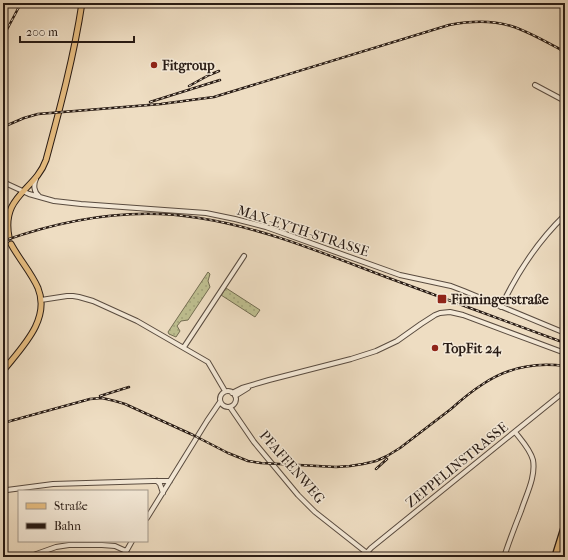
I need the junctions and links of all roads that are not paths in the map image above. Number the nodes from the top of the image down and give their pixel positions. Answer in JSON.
{"nodes":[{"id":1,"x":82,"y":3,"type":"edge"},
{"id":2,"x":535,"y":85,"type":"dead end"},
{"id":3,"x":565,"y":101,"type":"edge"},
{"id":4,"x":40,"y":172,"type":"junction"},
{"id":5,"x":3,"y":182,"type":"edge"},
{"id":6,"x":22,"y":192,"type":"junction"},
{"id":7,"x":45,"y":199,"type":"junction"},
{"id":8,"x":565,"y":215,"type":"edge"},
{"id":9,"x":9,"y":237,"type":"dead end"},
{"id":10,"x":11,"y":244,"type":"dead end"},
{"id":11,"x":244,"y":256,"type":"dead end"},
{"id":12,"x":41,"y":300,"type":"junction"},
{"id":13,"x":501,"y":307,"type":"junction"},
{"id":14,"x":565,"y":333,"type":"edge"},
{"id":15,"x":184,"y":347,"type":"junction"},
{"id":16,"x":565,"y":353,"type":"edge"},
{"id":17,"x":3,"y":371,"type":"edge"},
{"id":18,"x":565,"y":391,"type":"edge"},
{"id":19,"x":224,"y":392,"type":"junction"},
{"id":20,"x":234,"y":394,"type":"junction"},
{"id":21,"x":220,"y":403,"type":"junction"},
{"id":22,"x":232,"y":407,"type":"junction"},
{"id":23,"x":515,"y":432,"type":"junction"},
{"id":24,"x":153,"y":480,"type":"junction"},
{"id":25,"x":170,"y":481,"type":"junction"},
{"id":26,"x":4,"y":490,"type":"edge"},
{"id":27,"x":163,"y":493,"type":"junction"},
{"id":28,"x":148,"y":516,"type":"edge"},
{"id":29,"x":565,"y":525,"type":"edge"},
{"id":30,"x":565,"y":540,"type":"edge"},
{"id":31,"x":131,"y":542,"type":"edge"},
{"id":32,"x":126,"y":551,"type":"junction"},
{"id":33,"x":366,"y":553,"type":"junction"},
{"id":34,"x":36,"y":556,"type":"edge"},
{"id":35,"x":28,"y":557,"type":"edge"},
{"id":36,"x":123,"y":557,"type":"edge"},
{"id":37,"x":363,"y":557,"type":"edge"},
{"id":38,"x":372,"y":557,"type":"edge"},
{"id":39,"x":504,"y":557,"type":"edge"},
{"id":40,"x":554,"y":557,"type":"edge"},
{"id":41,"x":560,"y":557,"type":"edge"}],
"edges":[{"from":1,"to":4,"type":"main road"},
{"from":2,"to":3,"type":"street"},
{"from":4,"to":6,"type":"main road"},
{"from":4,"to":7,"type":"street"},
{"from":5,"to":6,"type":"street","name":"MAX-EYTH-STRASSE"},
{"from":6,"to":7,"type":"street","name":"MAX-EYTH-STRASSE"},
{"from":6,"to":9,"type":"main road"},
{"from":7,"to":13,"type":"street","name":"MAX-EYTH-STRASSE"},
{"from":8,"to":13,"type":"street"},
{"from":10,"to":12,"type":"main road"},
{"from":11,"to":15,"type":"street"},
{"from":12,"to":15,"type":"street"},
{"from":12,"to":17,"type":"main road"},
{"from":13,"to":14,"type":"street","name":"MAX-EYTH-STRASSE"},
{"from":15,"to":19,"type":"street"},
{"from":16,"to":20,"type":"street"},
{"from":18,"to":23,"type":"street","name":"ZEPPELINSTRASSE"},
{"from":19,"to":20,"type":"street"},
{"from":19,"to":21,"type":"street"},
{"from":20,"to":22,"type":"street"},
{"from":21,"to":22,"type":"street"},
{"from":21,"to":25,"type":"street"},
{"from":22,"to":33,"type":"street","name":"PFAFFENWEG"},
{"from":23,"to":33,"type":"street","name":"ZEPPELINSTRASSE"},
{"from":23,"to":39,"type":"street"},
{"from":24,"to":25,"type":"street"},
{"from":24,"to":26,"type":"street"},
{"from":24,"to":27,"type":"street"},
{"from":25,"to":27,"type":"street"},
{"from":27,"to":28,"type":"street"},
{"from":29,"to":40,"type":"highway"},
{"from":30,"to":41,"type":"highway"},
{"from":31,"to":32,"type":"street"},
{"from":32,"to":34,"type":"street"},
{"from":32,"to":36,"type":"street"},
{"from":33,"to":37,"type":"street","name":"ZEPPELINSTRASSE"},
{"from":33,"to":38,"type":"street","name":"PFAFFENWEG"},
{"from":34,"to":35,"type":"street"}]}
